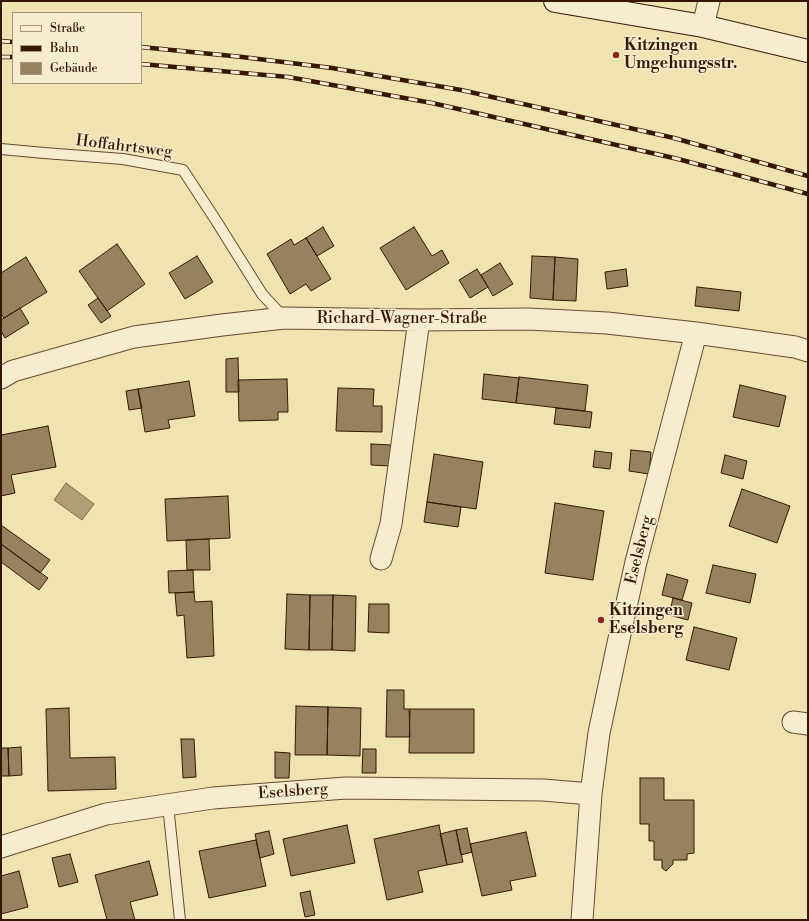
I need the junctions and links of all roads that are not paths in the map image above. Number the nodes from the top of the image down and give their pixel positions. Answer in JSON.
{"nodes":[{"id":1,"x":555,"y":1,"type":"edge"},
{"id":2,"x":709,"y":1,"type":"edge"},
{"id":3,"x":704,"y":26,"type":"junction"},
{"id":4,"x":808,"y":51,"type":"edge"},
{"id":5,"x":1,"y":149,"type":"edge"},
{"id":6,"x":284,"y":318,"type":"junction"},
{"id":7,"x":419,"y":320,"type":"junction"},
{"id":8,"x":696,"y":333,"type":"junction"},
{"id":9,"x":808,"y":351,"type":"edge"},
{"id":10,"x":1,"y":378,"type":"edge"},
{"id":11,"x":381,"y":559,"type":"dead end"},
{"id":12,"x":591,"y":794,"type":"junction"},
{"id":13,"x":168,"y":805,"type":"junction"},
{"id":14,"x":1,"y":847,"type":"edge"},
{"id":15,"x":180,"y":920,"type":"edge"},
{"id":16,"x":582,"y":920,"type":"edge"}],
"edges":[{"from":1,"to":3,"type":"main road"},
{"from":2,"to":3,"type":"street"},
{"from":3,"to":4,"type":"main road"},
{"from":5,"to":6,"type":"lane","name":"Hoffahrtsweg"},
{"from":6,"to":7,"type":"street","name":"Richard-Wagner-Straße"},
{"from":6,"to":10,"type":"street","name":"Richard-Wagner-Straße"},
{"from":7,"to":8,"type":"street","name":"Richard-Wagner-Straße"},
{"from":7,"to":11,"type":"street"},
{"from":8,"to":9,"type":"street","name":"Richard-Wagner-Straße"},
{"from":8,"to":12,"type":"street","name":"Eselsberg"},
{"from":12,"to":13,"type":"street","name":"Eselsberg"},
{"from":12,"to":16,"type":"street","name":"Eselsberg"},
{"from":13,"to":14,"type":"street","name":"Eselsberg"},
{"from":13,"to":15,"type":"lane"}]}
